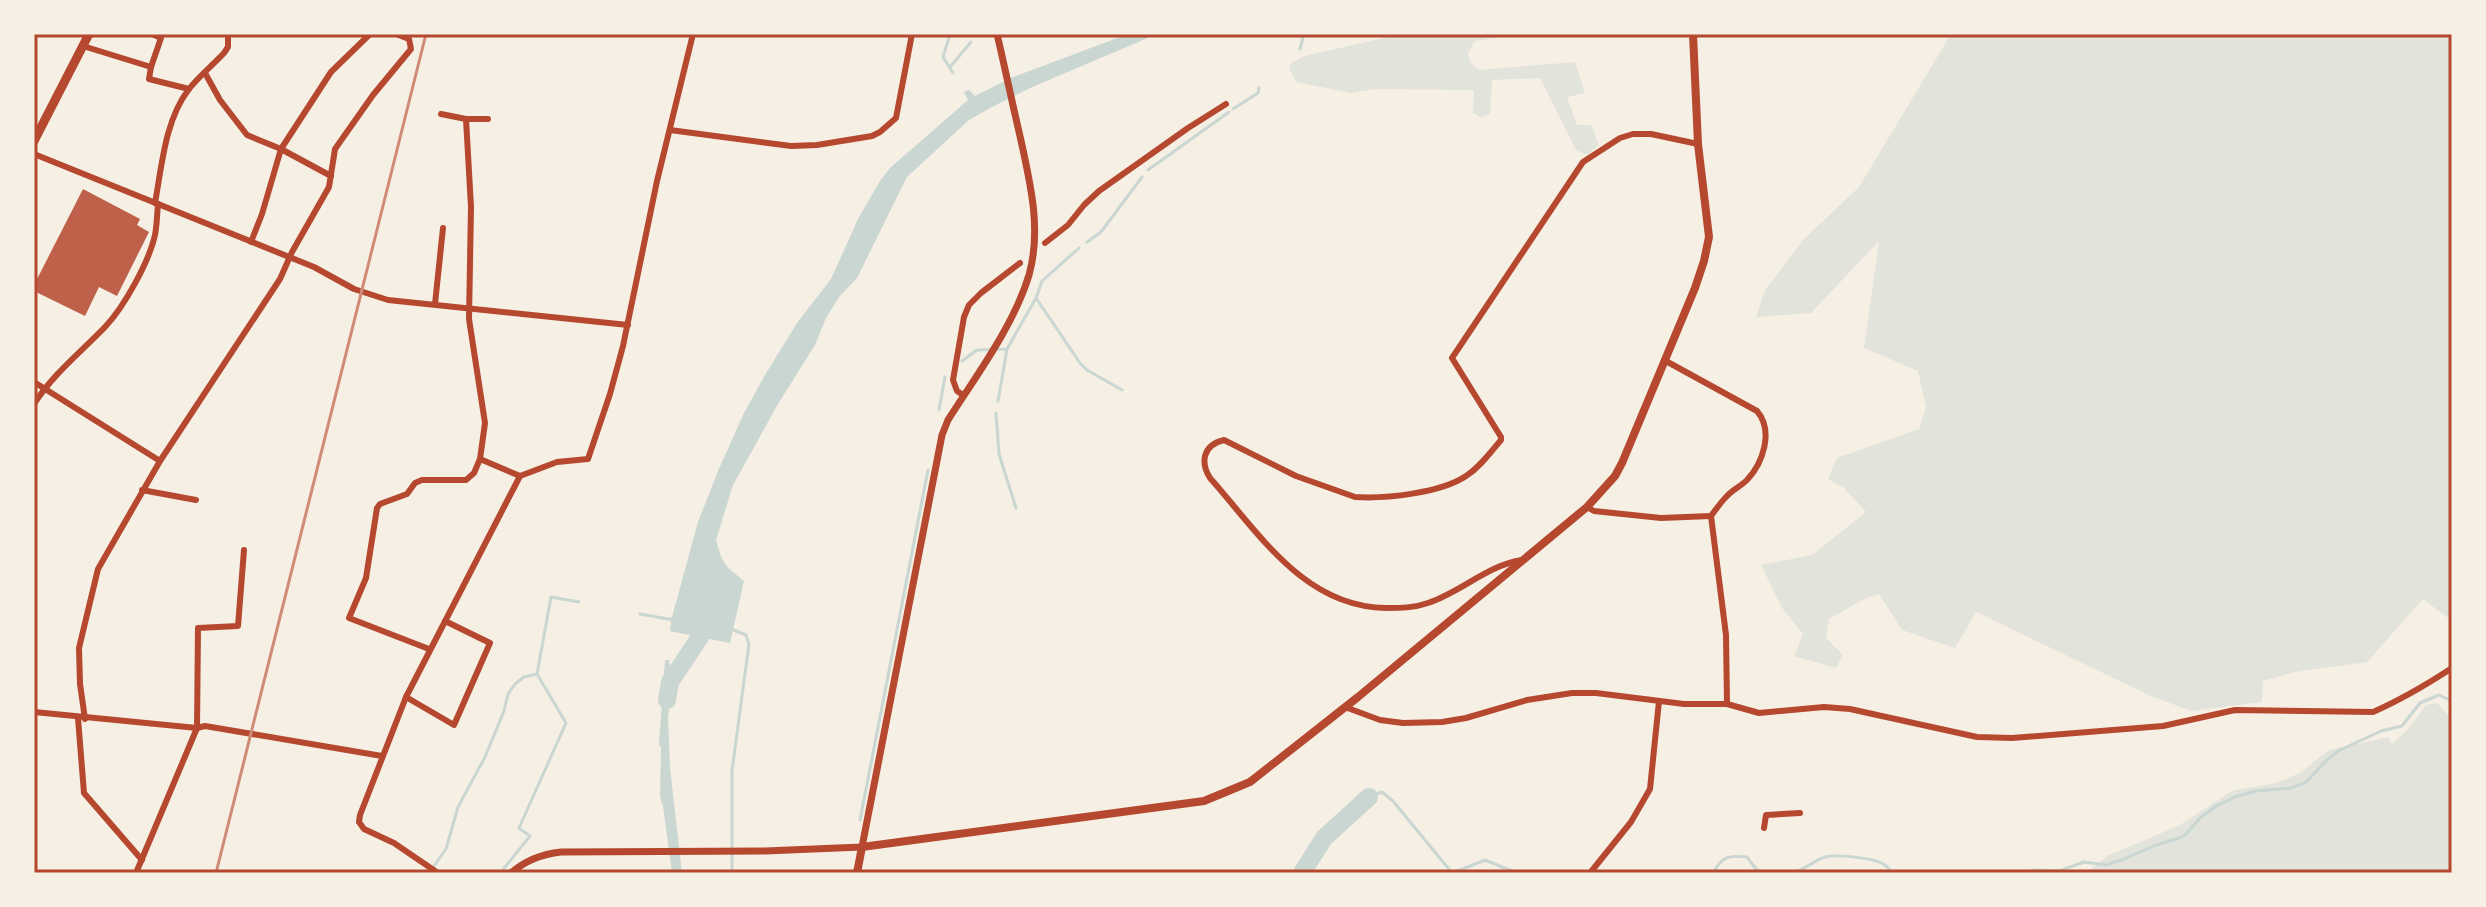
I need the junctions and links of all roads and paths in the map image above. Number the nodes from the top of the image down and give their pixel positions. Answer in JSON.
{"nodes":[{"id":1,"x":89,"y":34,"type":"edge"},
{"id":2,"x":152,"y":34,"type":"edge"},
{"id":3,"x":228,"y":34,"type":"edge"},
{"id":4,"x":370,"y":34,"type":"edge"},
{"id":5,"x":396,"y":34,"type":"edge"},
{"id":6,"x":693,"y":34,"type":"edge"},
{"id":7,"x":912,"y":34,"type":"edge"},
{"id":8,"x":997,"y":34,"type":"edge"},
{"id":9,"x":1693,"y":34,"type":"edge"},
{"id":10,"x":83,"y":46,"type":"junction"},
{"id":11,"x":151,"y":67,"type":"junction"},
{"id":12,"x":205,"y":73,"type":"junction"},
{"id":13,"x":189,"y":89,"type":"junction"},
{"id":14,"x":1226,"y":104,"type":"dead end"},
{"id":15,"x":441,"y":114,"type":"dead end"},
{"id":16,"x":466,"y":119,"type":"junction"},
{"id":17,"x":488,"y":119,"type":"dead end"},
{"id":18,"x":670,"y":130,"type":"junction"},
{"id":19,"x":34,"y":141,"type":"edge"},
{"id":20,"x":1698,"y":144,"type":"junction"},
{"id":21,"x":281,"y":149,"type":"junction"},
{"id":22,"x":34,"y":154,"type":"edge"},
{"id":23,"x":331,"y":177,"type":"junction"},
{"id":24,"x":157,"y":204,"type":"junction"},
{"id":25,"x":443,"y":228,"type":"dead end"},
{"id":26,"x":251,"y":242,"type":"junction"},
{"id":27,"x":1045,"y":243,"type":"dead end"},
{"id":28,"x":290,"y":257,"type":"junction"},
{"id":29,"x":1020,"y":263,"type":"dead end"},
{"id":30,"x":435,"y":304,"type":"junction"},
{"id":31,"x":468,"y":308,"type":"junction"},
{"id":32,"x":628,"y":325,"type":"junction"},
{"id":33,"x":1664,"y":360,"type":"junction"},
{"id":34,"x":34,"y":382,"type":"edge"},
{"id":35,"x":44,"y":387,"type":"junction"},
{"id":36,"x":963,"y":395,"type":"junction"},
{"id":37,"x":34,"y":404,"type":"edge"},
{"id":38,"x":480,"y":459,"type":"junction"},
{"id":39,"x":160,"y":461,"type":"junction"},
{"id":40,"x":520,"y":476,"type":"junction"},
{"id":41,"x":142,"y":490,"type":"junction"},
{"id":42,"x":196,"y":500,"type":"dead end"},
{"id":43,"x":1587,"y":507,"type":"junction"},
{"id":44,"x":1711,"y":516,"type":"junction"},
{"id":45,"x":244,"y":550,"type":"dead end"},
{"id":46,"x":1522,"y":560,"type":"junction"},
{"id":47,"x":445,"y":621,"type":"junction"},
{"id":48,"x":429,"y":649,"type":"junction"},
{"id":49,"x":2452,"y":668,"type":"edge"},
{"id":50,"x":406,"y":697,"type":"junction"},
{"id":51,"x":1659,"y":701,"type":"junction"},
{"id":52,"x":1727,"y":704,"type":"junction"},
{"id":53,"x":1345,"y":707,"type":"junction"},
{"id":54,"x":34,"y":712,"type":"edge"},
{"id":55,"x":82,"y":718,"type":"junction"},
{"id":56,"x":197,"y":728,"type":"junction"},
{"id":57,"x":382,"y":756,"type":"junction"},
{"id":58,"x":1800,"y":813,"type":"dead end"},
{"id":59,"x":1764,"y":828,"type":"dead end"},
{"id":60,"x":862,"y":847,"type":"junction"},
{"id":61,"x":142,"y":860,"type":"junction"},
{"id":62,"x":136,"y":873,"type":"edge"},
{"id":63,"x":438,"y":873,"type":"edge"},
{"id":64,"x":511,"y":873,"type":"edge"},
{"id":65,"x":857,"y":873,"type":"edge"},
{"id":66,"x":1590,"y":873,"type":"edge"}],
"edges":[{"from":1,"to":10,"type":"main road"},
{"from":2,"to":11,"type":"street"},
{"from":3,"to":12,"type":"street"},
{"from":4,"to":21,"type":"street"},
{"from":5,"to":23,"type":"street"},
{"from":6,"to":18,"type":"street"},
{"from":7,"to":18,"type":"street"},
{"from":8,"to":36,"type":"street"},
{"from":9,"to":20,"type":"main road"},
{"from":10,"to":11,"type":"street"},
{"from":10,"to":19,"type":"main road"},
{"from":11,"to":13,"type":"street"},
{"from":12,"to":13,"type":"street"},
{"from":12,"to":21,"type":"street"},
{"from":13,"to":24,"type":"street"},
{"from":14,"to":27,"type":"street"},
{"from":15,"to":16,"type":"street"},
{"from":16,"to":17,"type":"street"},
{"from":16,"to":31,"type":"street"},
{"from":18,"to":32,"type":"street"},
{"from":20,"to":33,"type":"main road"},
{"from":20,"to":46,"type":"street"},
{"from":21,"to":23,"type":"street"},
{"from":21,"to":26,"type":"street"},
{"from":22,"to":24,"type":"street"},
{"from":23,"to":28,"type":"street"},
{"from":24,"to":26,"type":"street"},
{"from":24,"to":35,"type":"street"},
{"from":25,"to":30,"type":"street"},
{"from":26,"to":28,"type":"street"},
{"from":28,"to":30,"type":"street"},
{"from":28,"to":39,"type":"street"},
{"from":29,"to":36,"type":"street"},
{"from":30,"to":31,"type":"street"},
{"from":31,"to":32,"type":"street"},
{"from":31,"to":38,"type":"street"},
{"from":32,"to":40,"type":"street"},
{"from":33,"to":43,"type":"main road"},
{"from":33,"to":44,"type":"street"},
{"from":34,"to":35,"type":"street"},
{"from":35,"to":37,"type":"street"},
{"from":35,"to":39,"type":"street"},
{"from":36,"to":60,"type":"street"},
{"from":38,"to":40,"type":"street"},
{"from":38,"to":48,"type":"street"},
{"from":39,"to":41,"type":"street"},
{"from":40,"to":47,"type":"street"},
{"from":41,"to":42,"type":"street"},
{"from":41,"to":55,"type":"street"},
{"from":43,"to":44,"type":"street"},
{"from":43,"to":46,"type":"main road"},
{"from":44,"to":52,"type":"street"},
{"from":45,"to":56,"type":"street"},
{"from":46,"to":53,"type":"main road"},
{"from":47,"to":48,"type":"street"},
{"from":47,"to":50,"type":"street"},
{"from":48,"to":50,"type":"street"},
{"from":49,"to":52,"type":"street"},
{"from":50,"to":57,"type":"street"},
{"from":51,"to":52,"type":"street"},
{"from":51,"to":53,"type":"street"},
{"from":51,"to":66,"type":"street"},
{"from":53,"to":60,"type":"main road"},
{"from":54,"to":55,"type":"street"},
{"from":55,"to":56,"type":"street"},
{"from":55,"to":61,"type":"street"},
{"from":56,"to":57,"type":"street"},
{"from":56,"to":61,"type":"street"},
{"from":57,"to":63,"type":"street"},
{"from":58,"to":59,"type":"street"},
{"from":60,"to":64,"type":"street"},
{"from":60,"to":65,"type":"main road"},
{"from":61,"to":62,"type":"street"}]}
